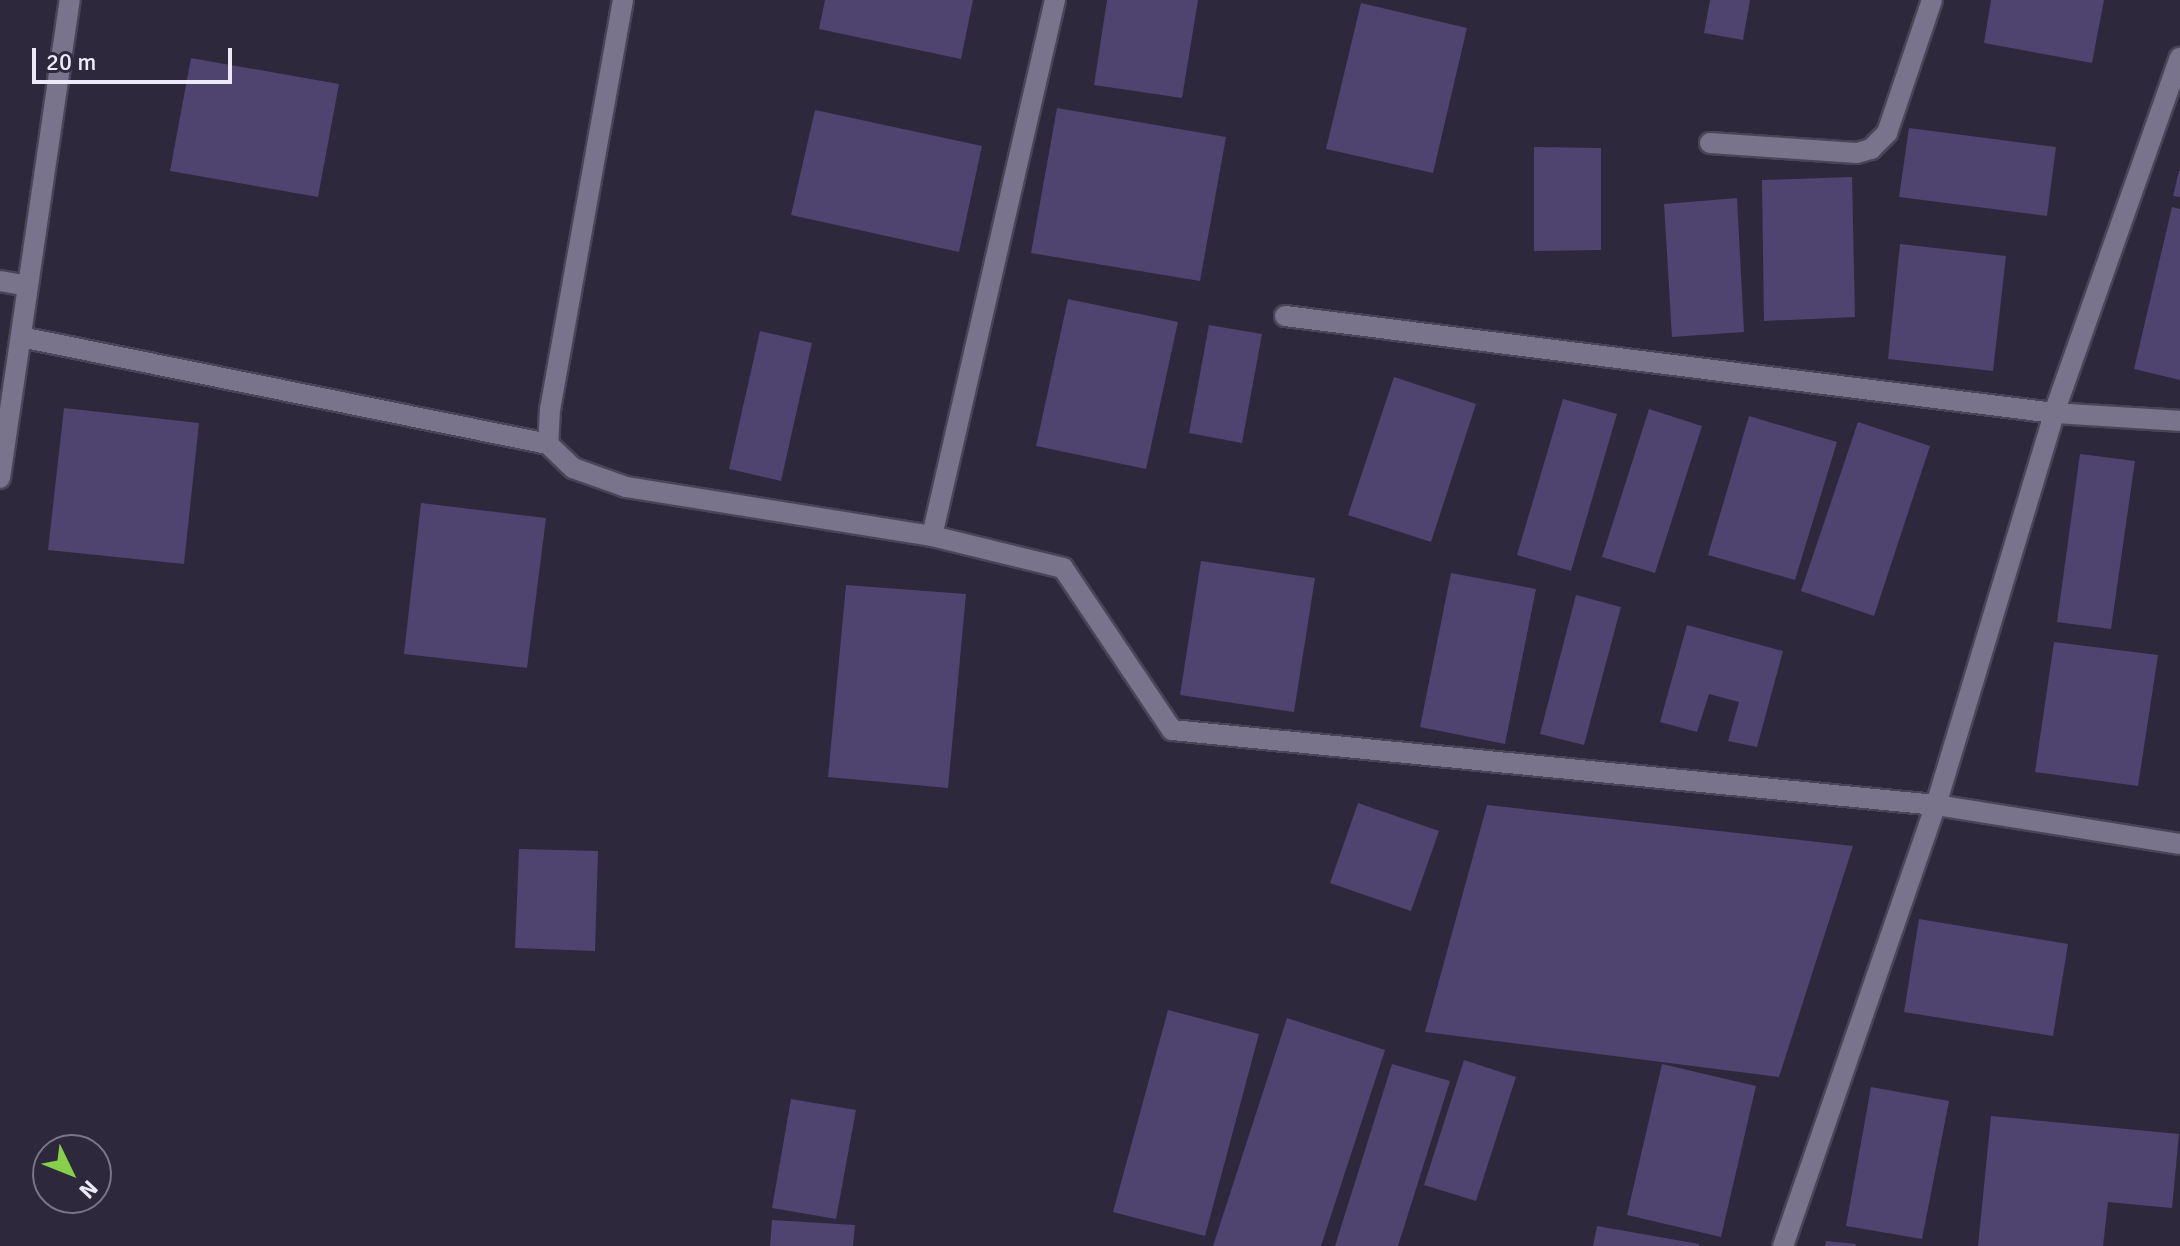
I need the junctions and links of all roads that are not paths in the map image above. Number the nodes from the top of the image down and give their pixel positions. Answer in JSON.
{"nodes":[{"id":1,"x":70,"y":0,"type":"edge"},
{"id":2,"x":623,"y":0,"type":"edge"},
{"id":3,"x":1055,"y":0,"type":"edge"},
{"id":4,"x":1932,"y":0,"type":"edge"},
{"id":5,"x":2180,"y":58,"type":"edge"},
{"id":6,"x":1710,"y":143,"type":"dead end"},
{"id":7,"x":0,"y":281,"type":"edge"},
{"id":8,"x":28,"y":286,"type":"junction"},
{"id":9,"x":1285,"y":316,"type":"dead end"},
{"id":10,"x":21,"y":337,"type":"junction"},
{"id":11,"x":2054,"y":413,"type":"junction"},
{"id":12,"x":2180,"y":421,"type":"edge"},
{"id":13,"x":548,"y":444,"type":"junction"},
{"id":14,"x":0,"y":478,"type":"edge"},
{"id":15,"x":932,"y":536,"type":"junction"},
{"id":16,"x":1936,"y":805,"type":"junction"},
{"id":17,"x":2180,"y":844,"type":"edge"},
{"id":18,"x":1783,"y":1246,"type":"edge"}],
"edges":[{"from":1,"to":8,"type":"street"},
{"from":2,"to":13,"type":"street"},
{"from":3,"to":15,"type":"street"},
{"from":4,"to":6,"type":"street"},
{"from":5,"to":11,"type":"street"},
{"from":7,"to":8,"type":"street"},
{"from":8,"to":10,"type":"street"},
{"from":9,"to":11,"type":"street"},
{"from":10,"to":13,"type":"street"},
{"from":10,"to":14,"type":"street"},
{"from":11,"to":12,"type":"street"},
{"from":11,"to":16,"type":"street"},
{"from":13,"to":15,"type":"street"},
{"from":15,"to":16,"type":"street"},
{"from":16,"to":17,"type":"street"},
{"from":16,"to":18,"type":"street"}]}
